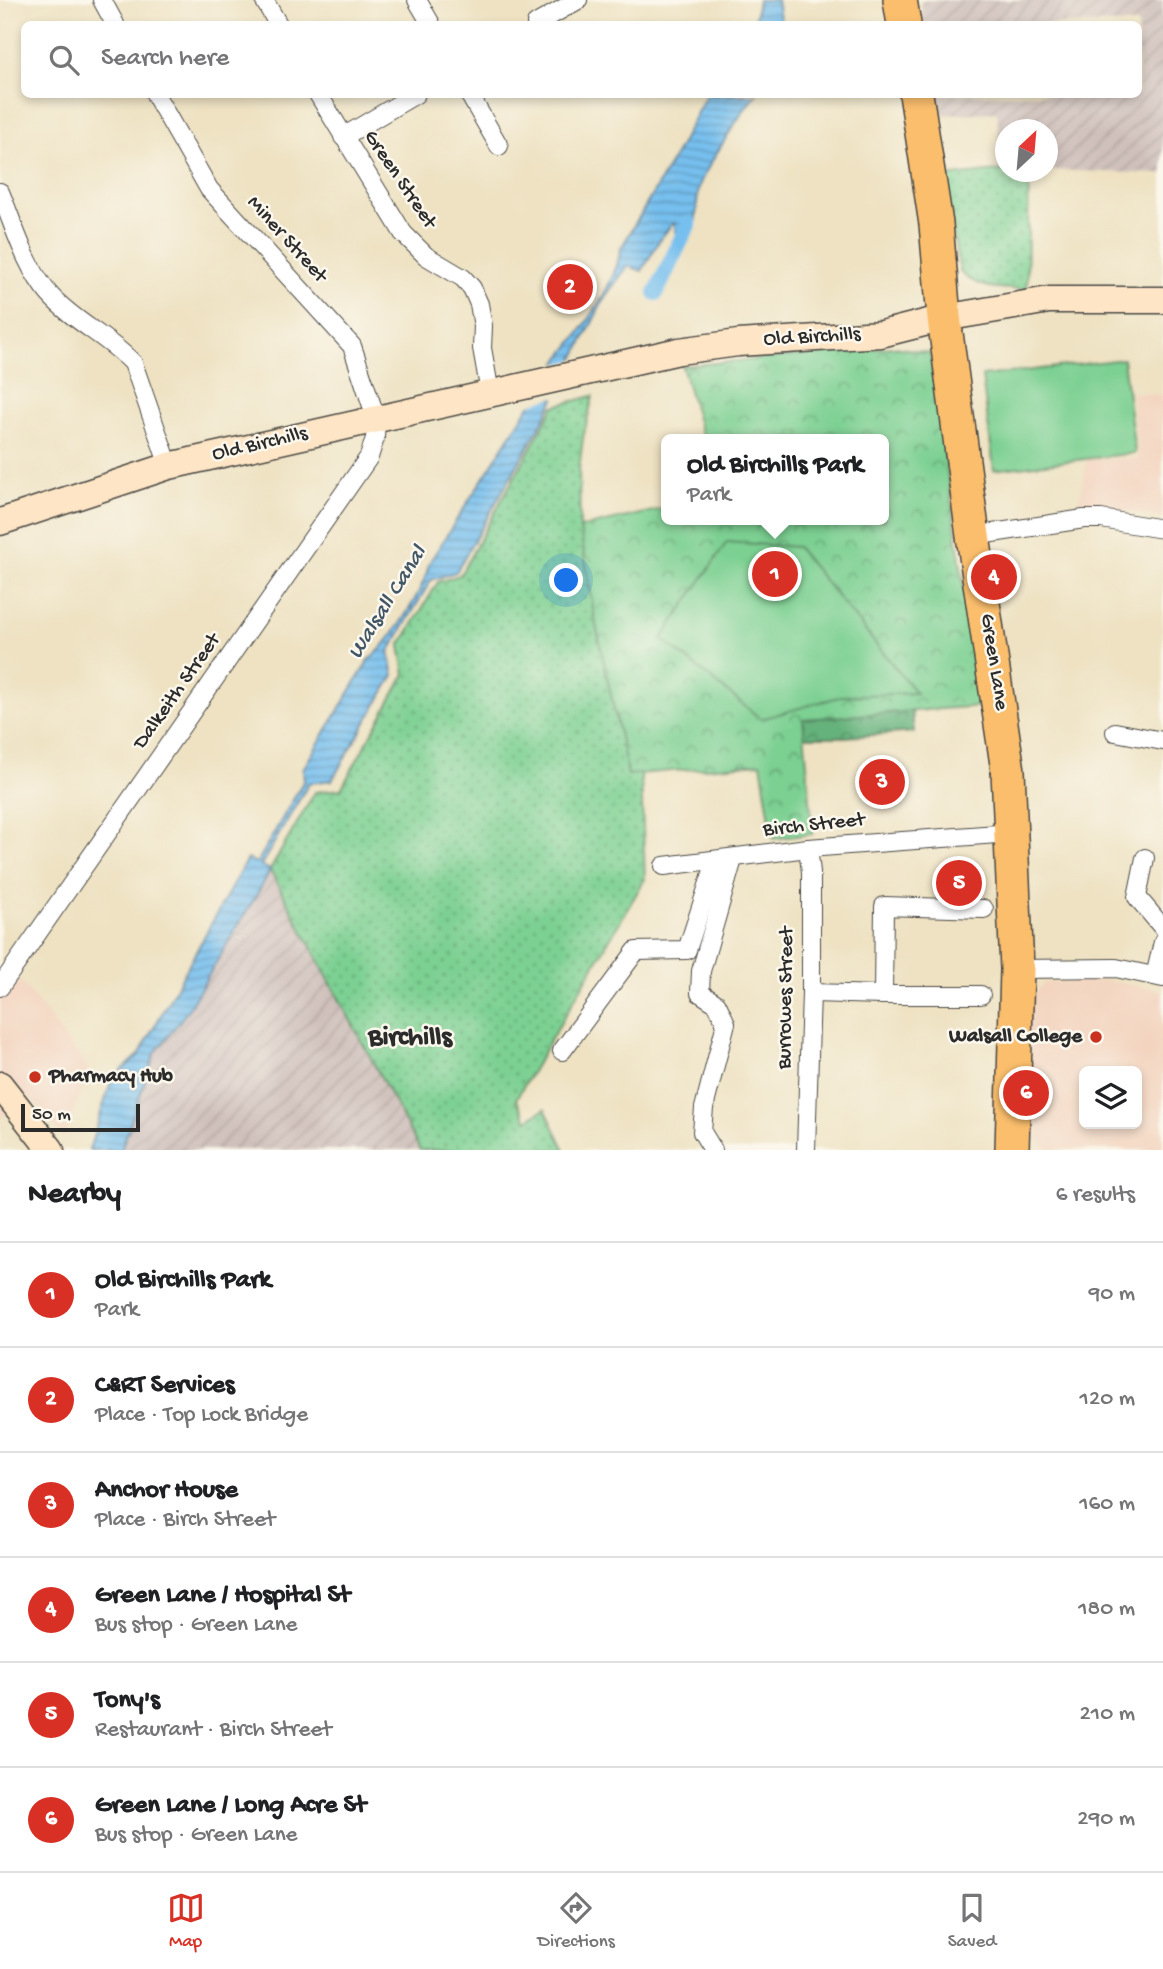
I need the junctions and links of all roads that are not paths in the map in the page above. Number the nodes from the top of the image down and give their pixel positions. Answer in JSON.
{"nodes":[{"id":1,"x":102,"y":0,"type":"edge"},
{"id":2,"x":264,"y":0,"type":"edge"},
{"id":3,"x":417,"y":0,"type":"edge"},
{"id":4,"x":578,"y":0,"type":"edge"},
{"id":5,"x":900,"y":0,"type":"edge"},
{"id":6,"x":114,"y":21,"type":"edge"},
{"id":7,"x":276,"y":21,"type":"edge"},
{"id":8,"x":428,"y":21,"type":"edge"},
{"id":9,"x":541,"y":21,"type":"edge"},
{"id":10,"x":904,"y":21,"type":"edge"},
{"id":11,"x":157,"y":98,"type":"edge"},
{"id":12,"x":320,"y":98,"type":"edge"},
{"id":13,"x":409,"y":98,"type":"edge"},
{"id":14,"x":471,"y":98,"type":"edge"},
{"id":15,"x":917,"y":98,"type":"edge"},
{"id":16,"x":343,"y":137,"type":"junction"},
{"id":17,"x":499,"y":146,"type":"dead end"},
{"id":18,"x":0,"y":191,"type":"edge"},
{"id":19,"x":1163,"y":300,"type":"edge"},
{"id":20,"x":944,"y":318,"type":"junction"},
{"id":21,"x":490,"y":393,"type":"junction"},
{"id":22,"x":376,"y":418,"type":"junction"},
{"id":23,"x":169,"y":466,"type":"junction"},
{"id":24,"x":0,"y":522,"type":"edge"},
{"id":25,"x":1163,"y":529,"type":"edge"},
{"id":26,"x":973,"y":536,"type":"junction"},
{"id":27,"x":1115,"y":732,"type":"dead end"},
{"id":28,"x":1163,"y":741,"type":"edge"},
{"id":29,"x":1011,"y":833,"type":"junction"},
{"id":30,"x":808,"y":848,"type":"junction"},
{"id":31,"x":1145,"y":858,"type":"dead end"},
{"id":32,"x":724,"y":860,"type":"junction"},
{"id":33,"x":664,"y":866,"type":"dead end"},
{"id":34,"x":984,"y":909,"type":"dead end"},
{"id":35,"x":1163,"y":928,"type":"edge"},
{"id":36,"x":1163,"y":942,"type":"edge"},
{"id":37,"x":1017,"y":969,"type":"junction"},
{"id":38,"x":1159,"y":977,"type":"edge"},
{"id":39,"x":0,"y":987,"type":"edge"},
{"id":40,"x":811,"y":993,"type":"junction"},
{"id":41,"x":883,"y":995,"type":"junction"},
{"id":42,"x":982,"y":995,"type":"dead end"},
{"id":43,"x":562,"y":1051,"type":"dead end"},
{"id":44,"x":0,"y":1085,"type":"edge"},
{"id":45,"x":51,"y":1150,"type":"edge"},
{"id":46,"x":713,"y":1150,"type":"edge"},
{"id":47,"x":806,"y":1150,"type":"edge"},
{"id":48,"x":1012,"y":1150,"type":"edge"}],
"edges":[{"from":1,"to":6,"type":"street"},
{"from":2,"to":7,"type":"street"},
{"from":3,"to":8,"type":"street"},
{"from":4,"to":9,"type":"street"},
{"from":5,"to":10,"type":"highway"},
{"from":11,"to":22,"type":"street","name":"Miner Street"},
{"from":12,"to":16,"type":"street","name":"Green Street"},
{"from":13,"to":16,"type":"street"},
{"from":14,"to":17,"type":"street"},
{"from":15,"to":20,"type":"highway","name":"Green Lane"},
{"from":16,"to":21,"type":"street","name":"Green Street"},
{"from":18,"to":23,"type":"street"},
{"from":19,"to":20,"type":"street","name":"Old Birchills"},
{"from":20,"to":21,"type":"street","name":"Old Birchills"},
{"from":20,"to":26,"type":"highway","name":"Green Lane"},
{"from":21,"to":22,"type":"street","name":"Old Birchills"},
{"from":22,"to":23,"type":"street","name":"Old Birchills"},
{"from":22,"to":39,"type":"street","name":"Dalkeith Street"},
{"from":23,"to":24,"type":"street","name":"Old Birchills"},
{"from":25,"to":26,"type":"street"},
{"from":26,"to":29,"type":"highway","name":"Green Lane"},
{"from":27,"to":28,"type":"street"},
{"from":29,"to":30,"type":"street","name":"Birch Street"},
{"from":29,"to":37,"type":"highway","name":"Green Lane"},
{"from":30,"to":32,"type":"street","name":"Birch Street"},
{"from":30,"to":40,"type":"street","name":"Burrowes Street"},
{"from":31,"to":35,"type":"street"},
{"from":32,"to":33,"type":"street","name":"Birch Street"},
{"from":32,"to":43,"type":"street"},
{"from":32,"to":46,"type":"street"},
{"from":34,"to":41,"type":"street"},
{"from":36,"to":38,"type":"street"},
{"from":37,"to":38,"type":"street"},
{"from":37,"to":48,"type":"highway","name":"Green Lane"},
{"from":40,"to":41,"type":"street"},
{"from":40,"to":47,"type":"street","name":"Burrowes Street"},
{"from":41,"to":42,"type":"street"},
{"from":44,"to":45,"type":"street"}]}
